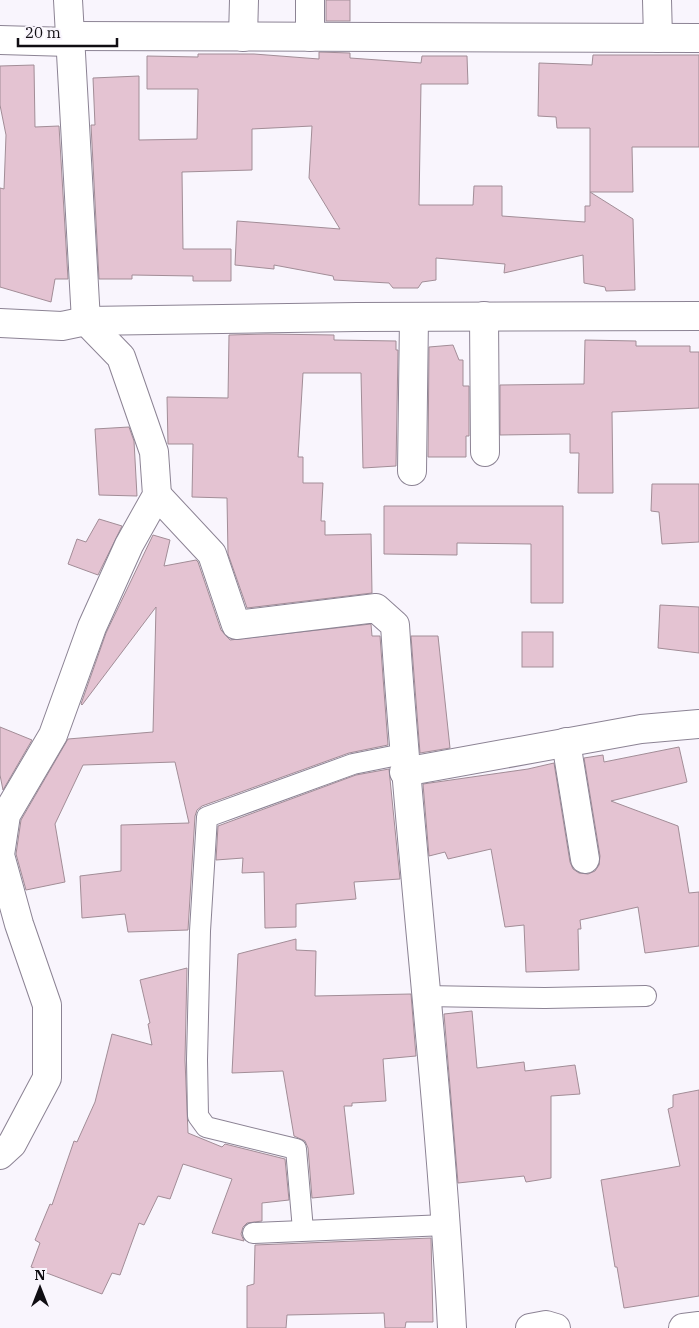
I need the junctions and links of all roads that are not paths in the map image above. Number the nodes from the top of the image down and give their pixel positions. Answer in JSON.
{"nodes":[{"id":1,"x":68,"y":0,"type":"edge"},
{"id":2,"x":244,"y":0,"type":"edge"},
{"id":3,"x":310,"y":0,"type":"edge"},
{"id":4,"x":657,"y":0,"type":"edge"},
{"id":5,"x":244,"y":37,"type":"junction"},
{"id":6,"x":310,"y":37,"type":"junction"},
{"id":7,"x":658,"y":38,"type":"junction"},
{"id":8,"x":699,"y":38,"type":"edge"},
{"id":9,"x":69,"y":39,"type":"junction"},
{"id":10,"x":0,"y":40,"type":"edge"},
{"id":11,"x":414,"y":316,"type":"junction"},
{"id":12,"x":484,"y":316,"type":"junction"},
{"id":13,"x":699,"y":316,"type":"edge"},
{"id":14,"x":86,"y":321,"type":"junction"},
{"id":15,"x":2,"y":322,"type":"edge"},
{"id":16,"x":485,"y":452,"type":"dead end"},
{"id":17,"x":412,"y":471,"type":"dead end"},
{"id":18,"x":157,"y":495,"type":"junction"},
{"id":19,"x":699,"y":724,"type":"edge"},
{"id":20,"x":566,"y":742,"type":"junction"},
{"id":21,"x":404,"y":763,"type":"junction"},
{"id":22,"x":585,"y":858,"type":"dead end"},
{"id":23,"x":425,"y":996,"type":"junction"},
{"id":24,"x":646,"y":996,"type":"dead end"},
{"id":25,"x":0,"y":1155,"type":"edge"},
{"id":26,"x":446,"y":1225,"type":"junction"},
{"id":27,"x":303,"y":1230,"type":"junction"},
{"id":28,"x":253,"y":1233,"type":"dead end"},
{"id":29,"x":699,"y":1326,"type":"edge"},
{"id":30,"x":452,"y":1328,"type":"edge"},
{"id":31,"x":530,"y":1328,"type":"edge"},
{"id":32,"x":556,"y":1328,"type":"edge"},
{"id":33,"x":683,"y":1328,"type":"edge"}],
"edges":[{"from":1,"to":9,"type":"street"},
{"from":2,"to":5,"type":"street"},
{"from":3,"to":6,"type":"street"},
{"from":4,"to":7,"type":"street"},
{"from":5,"to":6,"type":"street"},
{"from":5,"to":9,"type":"street"},
{"from":6,"to":7,"type":"street"},
{"from":7,"to":8,"type":"street"},
{"from":9,"to":10,"type":"street"},
{"from":9,"to":14,"type":"street"},
{"from":11,"to":12,"type":"street"},
{"from":11,"to":14,"type":"street"},
{"from":11,"to":17,"type":"street"},
{"from":12,"to":13,"type":"street"},
{"from":12,"to":16,"type":"street"},
{"from":14,"to":15,"type":"street"},
{"from":14,"to":18,"type":"street"},
{"from":18,"to":21,"type":"street"},
{"from":18,"to":25,"type":"street"},
{"from":19,"to":20,"type":"street"},
{"from":20,"to":21,"type":"street"},
{"from":20,"to":22,"type":"street"},
{"from":21,"to":23,"type":"street"},
{"from":21,"to":27,"type":"lane"},
{"from":23,"to":24,"type":"lane"},
{"from":23,"to":26,"type":"street"},
{"from":26,"to":27,"type":"lane"},
{"from":26,"to":30,"type":"street"},
{"from":27,"to":28,"type":"lane"},
{"from":29,"to":33,"type":"street"},
{"from":31,"to":32,"type":"street"}]}
